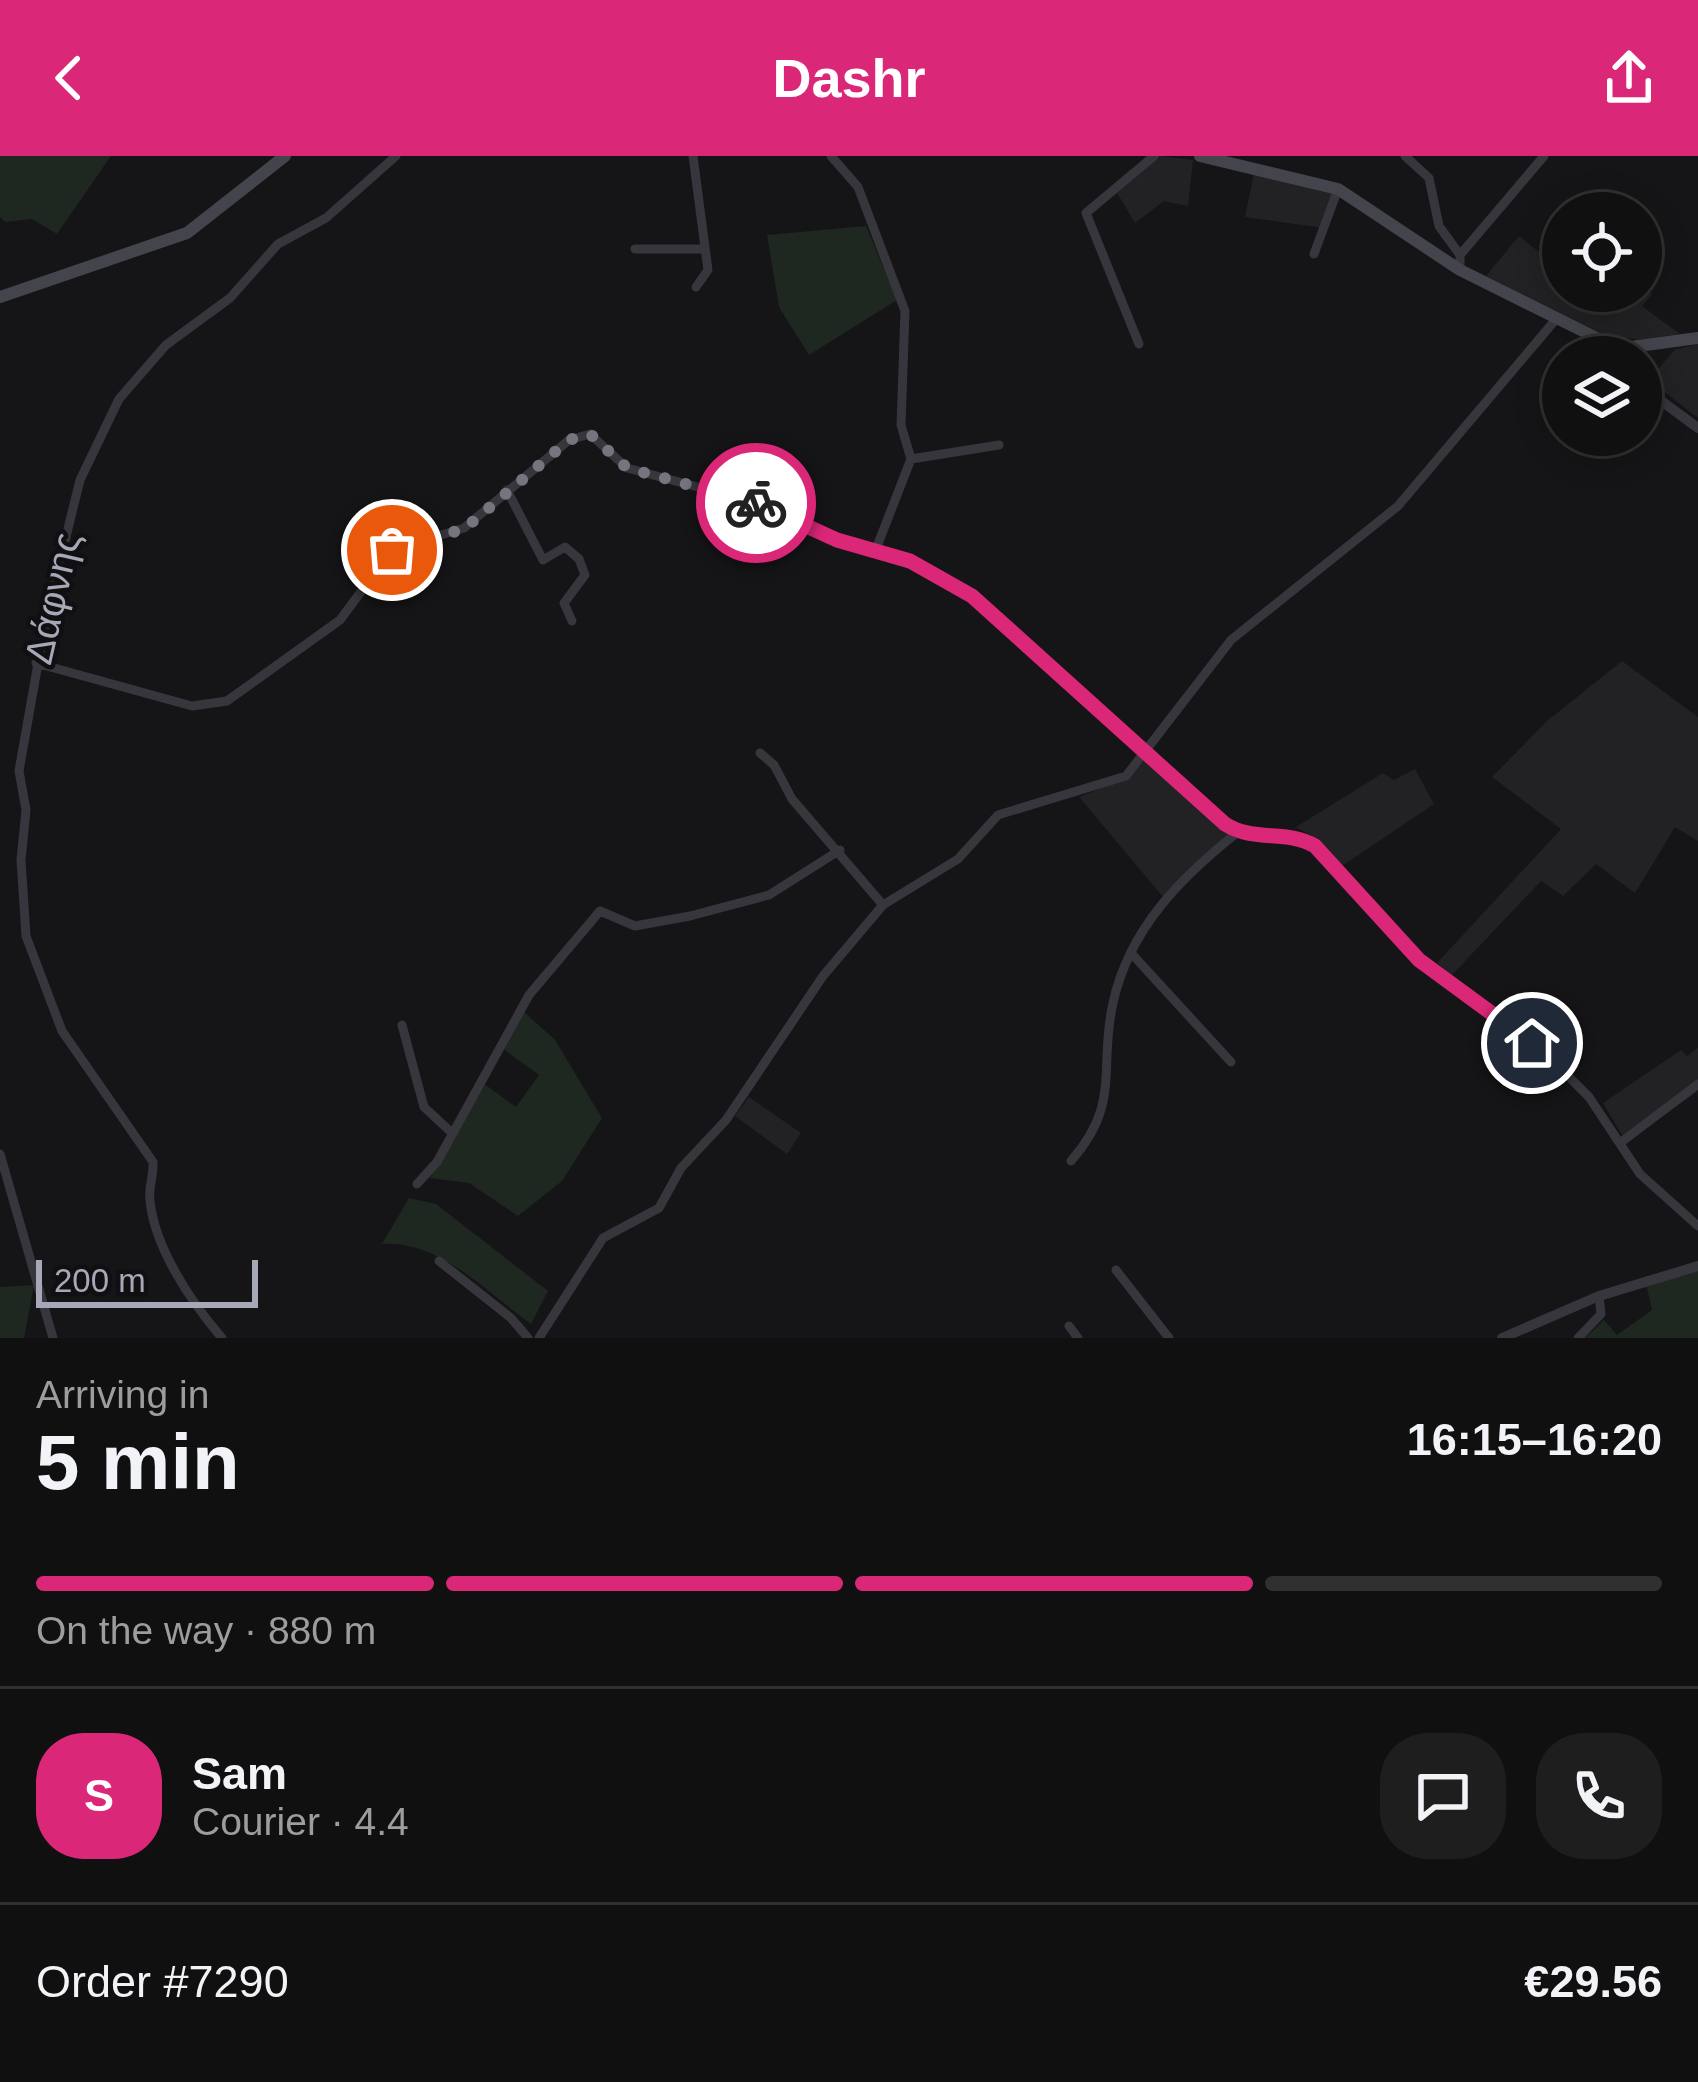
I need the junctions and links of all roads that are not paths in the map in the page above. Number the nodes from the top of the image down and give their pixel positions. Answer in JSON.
{"nodes":[{"id":1,"x":285,"y":156,"type":"edge"},
{"id":2,"x":396,"y":156,"type":"edge"},
{"id":3,"x":693,"y":156,"type":"edge"},
{"id":4,"x":831,"y":156,"type":"edge"},
{"id":5,"x":1154,"y":156,"type":"edge"},
{"id":6,"x":1200,"y":156,"type":"edge"},
{"id":7,"x":1405,"y":156,"type":"edge"},
{"id":8,"x":1544,"y":156,"type":"edge"},
{"id":9,"x":1338,"y":189,"type":"junction"},
{"id":10,"x":635,"y":249,"type":"dead end"},
{"id":11,"x":705,"y":249,"type":"junction"},
{"id":12,"x":1315,"y":254,"type":"dead end"},
{"id":13,"x":1460,"y":263,"type":"junction"},
{"id":14,"x":696,"y":287,"type":"dead end"},
{"id":15,"x":0,"y":297,"type":"edge"},
{"id":16,"x":1557,"y":318,"type":"junction"},
{"id":17,"x":1590,"y":336,"type":"edge"},
{"id":18,"x":1698,"y":338,"type":"edge"},
{"id":19,"x":1139,"y":344,"type":"dead end"},
{"id":20,"x":1662,"y":344,"type":"edge"},
{"id":21,"x":1662,"y":401,"type":"edge"},
{"id":22,"x":1698,"y":428,"type":"edge"},
{"id":23,"x":999,"y":445,"type":"dead end"},
{"id":24,"x":911,"y":458,"type":"junction"},
{"id":25,"x":507,"y":490,"type":"junction"},
{"id":26,"x":876,"y":549,"type":"junction"},
{"id":27,"x":572,"y":621,"type":"dead end"},
{"id":28,"x":36,"y":663,"type":"junction"},
{"id":29,"x":760,"y":753,"type":"dead end"},
{"id":30,"x":1144,"y":756,"type":"junction"},
{"id":31,"x":1238,"y":832,"type":"junction"},
{"id":32,"x":840,"y":850,"type":"junction"},
{"id":33,"x":883,"y":905,"type":"junction"},
{"id":34,"x":1131,"y":953,"type":"junction"},
{"id":35,"x":402,"y":1025,"type":"dead end"},
{"id":36,"x":1231,"y":1062,"type":"dead end"},
{"id":37,"x":1698,"y":1084,"type":"edge"},
{"id":38,"x":451,"y":1132,"type":"junction"},
{"id":39,"x":1620,"y":1143,"type":"junction"},
{"id":40,"x":0,"y":1154,"type":"edge"},
{"id":41,"x":1071,"y":1161,"type":"dead end"},
{"id":42,"x":417,"y":1184,"type":"dead end"},
{"id":43,"x":1698,"y":1226,"type":"edge"},
{"id":44,"x":439,"y":1261,"type":"dead end"},
{"id":45,"x":1698,"y":1266,"type":"edge"},
{"id":46,"x":1116,"y":1270,"type":"dead end"},
{"id":47,"x":1600,"y":1296,"type":"junction"},
{"id":48,"x":1069,"y":1326,"type":"dead end"},
{"id":49,"x":53,"y":1338,"type":"edge"},
{"id":50,"x":222,"y":1338,"type":"edge"},
{"id":51,"x":528,"y":1338,"type":"edge"},
{"id":52,"x":539,"y":1338,"type":"edge"},
{"id":53,"x":1078,"y":1338,"type":"edge"},
{"id":54,"x":1168,"y":1338,"type":"edge"},
{"id":55,"x":1502,"y":1338,"type":"edge"},
{"id":56,"x":1578,"y":1338,"type":"edge"}],
"edges":[{"from":1,"to":15,"type":"main road"},
{"from":2,"to":28,"type":"street","name":"Δάφνης"},
{"from":3,"to":11,"type":"street"},
{"from":4,"to":24,"type":"street"},
{"from":5,"to":19,"type":"street"},
{"from":6,"to":9,"type":"main road"},
{"from":7,"to":13,"type":"street"},
{"from":8,"to":13,"type":"street"},
{"from":9,"to":12,"type":"street"},
{"from":9,"to":13,"type":"main road"},
{"from":10,"to":11,"type":"street"},
{"from":11,"to":14,"type":"street"},
{"from":13,"to":16,"type":"main road"},
{"from":16,"to":17,"type":"main road"},
{"from":16,"to":30,"type":"street"},
{"from":18,"to":20,"type":"main road"},
{"from":21,"to":22,"type":"street"},
{"from":23,"to":24,"type":"street"},
{"from":24,"to":26,"type":"street"},
{"from":25,"to":26,"type":"street"},
{"from":25,"to":27,"type":"street"},
{"from":25,"to":28,"type":"street"},
{"from":26,"to":30,"type":"street"},
{"from":28,"to":50,"type":"street","name":"Δάφνης"},
{"from":29,"to":32,"type":"street"},
{"from":30,"to":31,"type":"street"},
{"from":30,"to":33,"type":"street"},
{"from":31,"to":34,"type":"street"},
{"from":31,"to":39,"type":"street"},
{"from":32,"to":33,"type":"street"},
{"from":32,"to":38,"type":"street"},
{"from":33,"to":52,"type":"street"},
{"from":34,"to":36,"type":"street"},
{"from":34,"to":41,"type":"street"},
{"from":35,"to":38,"type":"street"},
{"from":37,"to":39,"type":"street"},
{"from":38,"to":42,"type":"street"},
{"from":39,"to":43,"type":"street"},
{"from":40,"to":49,"type":"street"},
{"from":44,"to":51,"type":"street"},
{"from":45,"to":47,"type":"street"},
{"from":46,"to":54,"type":"street"},
{"from":47,"to":55,"type":"street"},
{"from":47,"to":56,"type":"street"},
{"from":48,"to":53,"type":"street"}]}
